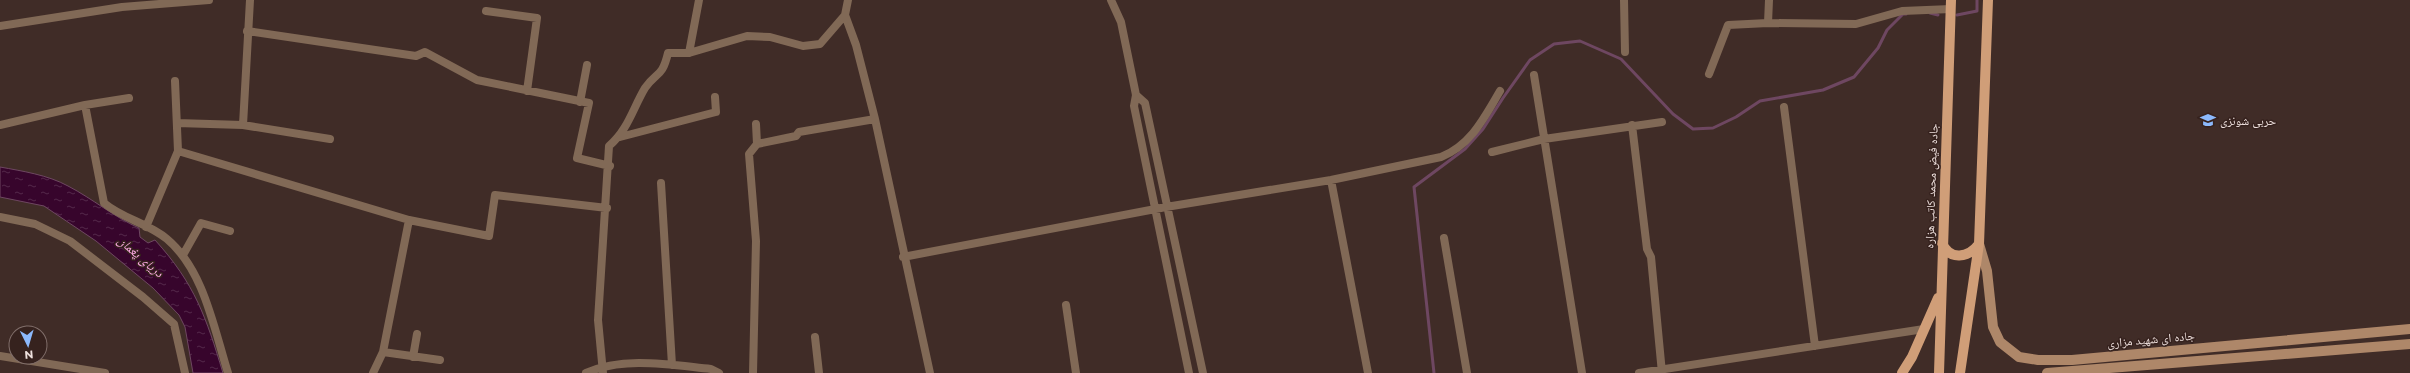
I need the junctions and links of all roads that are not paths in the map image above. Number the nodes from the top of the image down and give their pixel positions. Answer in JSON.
{"nodes":[{"id":1,"x":209,"y":0,"type":"edge"},
{"id":2,"x":250,"y":0,"type":"edge"},
{"id":3,"x":699,"y":0,"type":"edge"},
{"id":4,"x":848,"y":0,"type":"edge"},
{"id":5,"x":1111,"y":0,"type":"edge"},
{"id":6,"x":1624,"y":0,"type":"edge"},
{"id":7,"x":1769,"y":0,"type":"edge"},
{"id":8,"x":1988,"y":0,"type":"edge"},
{"id":9,"x":122,"y":4,"type":"edge"},
{"id":10,"x":1951,"y":4,"type":"edge"},
{"id":11,"x":486,"y":11,"type":"dead end"},
{"id":12,"x":845,"y":15,"type":"junction"},
{"id":13,"x":1768,"y":23,"type":"junction"},
{"id":14,"x":0,"y":26,"type":"edge"},
{"id":15,"x":247,"y":31,"type":"junction"},
{"id":16,"x":1625,"y":52,"type":"dead end"},
{"id":17,"x":689,"y":53,"type":"junction"},
{"id":18,"x":587,"y":65,"type":"dead end"},
{"id":19,"x":1709,"y":74,"type":"dead end"},
{"id":20,"x":1534,"y":75,"type":"dead end"},
{"id":21,"x":175,"y":81,"type":"dead end"},
{"id":22,"x":527,"y":91,"type":"junction"},
{"id":23,"x":1500,"y":91,"type":"dead end"},
{"id":24,"x":1136,"y":95,"type":"junction"},
{"id":25,"x":715,"y":97,"type":"dead end"},
{"id":26,"x":129,"y":98,"type":"dead end"},
{"id":27,"x":580,"y":102,"type":"junction"},
{"id":28,"x":85,"y":105,"type":"junction"},
{"id":29,"x":1784,"y":107,"type":"dead end"},
{"id":30,"x":874,"y":119,"type":"junction"},
{"id":31,"x":177,"y":122,"type":"junction"},
{"id":32,"x":1662,"y":122,"type":"dead end"},
{"id":33,"x":756,"y":124,"type":"dead end"},
{"id":34,"x":0,"y":125,"type":"edge"},
{"id":35,"x":243,"y":125,"type":"junction"},
{"id":36,"x":1632,"y":125,"type":"junction"},
{"id":37,"x":620,"y":137,"type":"junction"},
{"id":38,"x":330,"y":139,"type":"dead end"},
{"id":39,"x":1544,"y":139,"type":"junction"},
{"id":40,"x":757,"y":144,"type":"junction"},
{"id":41,"x":178,"y":151,"type":"junction"},
{"id":42,"x":1492,"y":152,"type":"dead end"},
{"id":43,"x":610,"y":166,"type":"junction"},
{"id":44,"x":1330,"y":180,"type":"junction"},
{"id":45,"x":660,"y":183,"type":"dead end"},
{"id":46,"x":1166,"y":207,"type":"junction"},
{"id":47,"x":606,"y":208,"type":"junction"},
{"id":48,"x":1155,"y":209,"type":"junction"},
{"id":49,"x":0,"y":217,"type":"edge"},
{"id":50,"x":409,"y":220,"type":"junction"},
{"id":51,"x":146,"y":227,"type":"junction"},
{"id":52,"x":230,"y":231,"type":"dead end"},
{"id":53,"x":1444,"y":238,"type":"dead end"},
{"id":54,"x":1942,"y":243,"type":"junction"},
{"id":55,"x":1979,"y":244,"type":"junction"},
{"id":56,"x":183,"y":255,"type":"junction"},
{"id":57,"x":903,"y":257,"type":"junction"},
{"id":58,"x":1940,"y":295,"type":"junction"},
{"id":59,"x":1066,"y":305,"type":"dead end"},
{"id":60,"x":1924,"y":329,"type":"junction"},
{"id":61,"x":2410,"y":329,"type":"edge"},
{"id":62,"x":417,"y":334,"type":"dead end"},
{"id":63,"x":816,"y":337,"type":"dead end"},
{"id":64,"x":2410,"y":344,"type":"edge"},
{"id":65,"x":1815,"y":346,"type":"junction"},
{"id":66,"x":384,"y":352,"type":"junction"},
{"id":67,"x":0,"y":356,"type":"edge"},
{"id":68,"x":413,"y":357,"type":"junction"},
{"id":69,"x":440,"y":360,"type":"dead end"},
{"id":70,"x":672,"y":365,"type":"junction"},
{"id":71,"x":602,"y":370,"type":"edge"},
{"id":72,"x":1662,"y":371,"type":"edge"},
{"id":73,"x":2082,"y":371,"type":"edge"},
{"id":74,"x":105,"y":373,"type":"edge"},
{"id":75,"x":185,"y":373,"type":"edge"},
{"id":76,"x":228,"y":373,"type":"edge"},
{"id":77,"x":373,"y":373,"type":"edge"},
{"id":78,"x":586,"y":373,"type":"edge"},
{"id":79,"x":719,"y":373,"type":"edge"},
{"id":80,"x":753,"y":373,"type":"edge"},
{"id":81,"x":819,"y":373,"type":"edge"},
{"id":82,"x":930,"y":373,"type":"edge"},
{"id":83,"x":1076,"y":373,"type":"edge"},
{"id":84,"x":1190,"y":373,"type":"edge"},
{"id":85,"x":1203,"y":373,"type":"edge"},
{"id":86,"x":1368,"y":373,"type":"edge"},
{"id":87,"x":1467,"y":373,"type":"edge"},
{"id":88,"x":1582,"y":373,"type":"edge"},
{"id":89,"x":1639,"y":373,"type":"edge"},
{"id":90,"x":1902,"y":373,"type":"edge"},
{"id":91,"x":1939,"y":373,"type":"edge"},
{"id":92,"x":1960,"y":373,"type":"edge"},
{"id":93,"x":2047,"y":373,"type":"edge"}],
"edges":[{"from":1,"to":9,"type":"street"},
{"from":2,"to":15,"type":"street"},
{"from":3,"to":17,"type":"street"},
{"from":4,"to":12,"type":"street"},
{"from":5,"to":24,"type":"street"},
{"from":6,"to":16,"type":"street"},
{"from":7,"to":13,"type":"street"},
{"from":8,"to":55,"type":"main road"},
{"from":9,"to":14,"type":"street"},
{"from":10,"to":13,"type":"street"},
{"from":10,"to":54,"type":"main road","name":"جاده فیض محمد کاتب هزاره"},
{"from":11,"to":22,"type":"street"},
{"from":12,"to":17,"type":"street"},
{"from":12,"to":30,"type":"street"},
{"from":13,"to":19,"type":"street"},
{"from":15,"to":22,"type":"street"},
{"from":15,"to":35,"type":"street"},
{"from":17,"to":37,"type":"street"},
{"from":18,"to":27,"type":"street"},
{"from":20,"to":39,"type":"street"},
{"from":21,"to":31,"type":"street"},
{"from":22,"to":27,"type":"street"},
{"from":23,"to":44,"type":"street"},
{"from":24,"to":46,"type":"street"},
{"from":24,"to":48,"type":"street"},
{"from":25,"to":37,"type":"street"},
{"from":26,"to":28,"type":"street"},
{"from":27,"to":43,"type":"street"},
{"from":28,"to":34,"type":"street"},
{"from":28,"to":51,"type":"street"},
{"from":29,"to":65,"type":"street"},
{"from":30,"to":40,"type":"street"},
{"from":30,"to":57,"type":"street"},
{"from":31,"to":35,"type":"street"},
{"from":31,"to":41,"type":"street"},
{"from":32,"to":36,"type":"street"},
{"from":33,"to":40,"type":"street"},
{"from":35,"to":38,"type":"street"},
{"from":36,"to":39,"type":"street"},
{"from":36,"to":72,"type":"street"},
{"from":37,"to":43,"type":"street"},
{"from":39,"to":42,"type":"street"},
{"from":39,"to":88,"type":"street"},
{"from":40,"to":80,"type":"street"},
{"from":41,"to":50,"type":"street"},
{"from":41,"to":51,"type":"street"},
{"from":43,"to":47,"type":"street"},
{"from":44,"to":46,"type":"street"},
{"from":44,"to":86,"type":"street"},
{"from":45,"to":70,"type":"street"},
{"from":46,"to":48,"type":"street"},
{"from":46,"to":85,"type":"street"},
{"from":47,"to":50,"type":"street"},
{"from":47,"to":71,"type":"street"},
{"from":48,"to":57,"type":"street"},
{"from":48,"to":84,"type":"street"},
{"from":49,"to":75,"type":"street"},
{"from":50,"to":66,"type":"street"},
{"from":51,"to":56,"type":"street"},
{"from":52,"to":56,"type":"street"},
{"from":53,"to":87,"type":"street"},
{"from":54,"to":55,"type":"main road"},
{"from":54,"to":58,"type":"main road","name":"جاده فیض محمد کاتب هزاره"},
{"from":55,"to":61,"type":"main road","name":"جاده ای شهید مزاری"},
{"from":55,"to":92,"type":"main road"},
{"from":56,"to":76,"type":"street"},
{"from":57,"to":82,"type":"street"},
{"from":58,"to":60,"type":"main road"},
{"from":58,"to":91,"type":"main road","name":"جاده فیض محمد کاتب هزاره"},
{"from":59,"to":83,"type":"street"},
{"from":60,"to":65,"type":"street"},
{"from":60,"to":90,"type":"main road"},
{"from":62,"to":68,"type":"street"},
{"from":63,"to":81,"type":"street"},
{"from":64,"to":73,"type":"main road","name":"جاده ای شهید مزاری"},
{"from":65,"to":72,"type":"street"},
{"from":66,"to":68,"type":"street"},
{"from":66,"to":77,"type":"street"},
{"from":67,"to":74,"type":"street"},
{"from":68,"to":69,"type":"street"},
{"from":70,"to":71,"type":"street"},
{"from":70,"to":79,"type":"street"},
{"from":71,"to":78,"type":"street"},
{"from":72,"to":89,"type":"street"},
{"from":73,"to":93,"type":"main road","name":"جاده ای شهید مزاری"}]}
